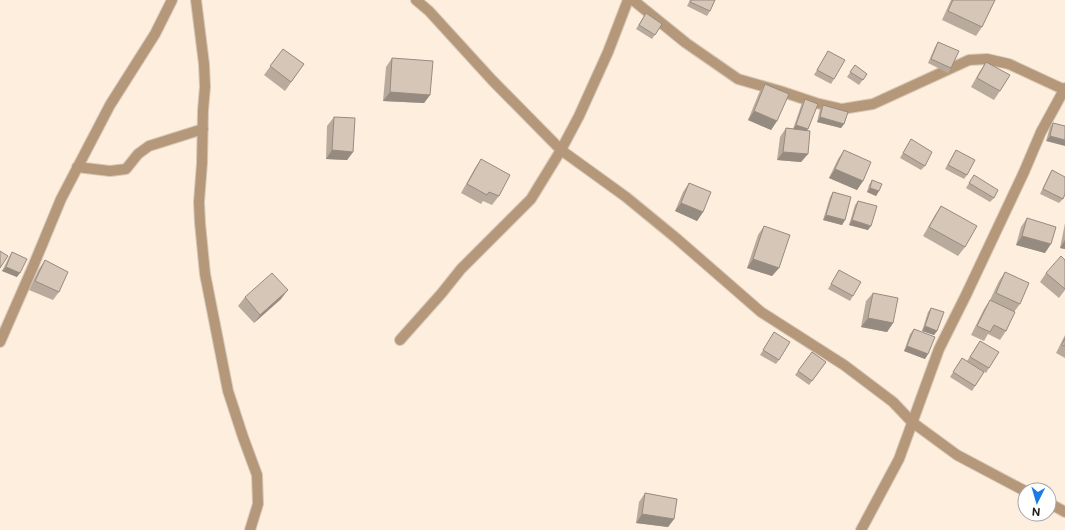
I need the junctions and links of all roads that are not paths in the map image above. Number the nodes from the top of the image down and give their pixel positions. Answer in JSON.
{"nodes":[{"id":1,"x":172,"y":0,"type":"edge"},
{"id":2,"x":196,"y":0,"type":"edge"},
{"id":3,"x":416,"y":0,"type":"edge"},
{"id":4,"x":628,"y":0,"type":"edge"},
{"id":5,"x":633,"y":0,"type":"edge"},
{"id":6,"x":1065,"y":89,"type":"edge"},
{"id":7,"x":203,"y":129,"type":"junction"},
{"id":8,"x":561,"y":150,"type":"junction"},
{"id":9,"x":77,"y":167,"type":"junction"},
{"id":10,"x":400,"y":340,"type":"dead end"},
{"id":11,"x":0,"y":342,"type":"edge"},
{"id":12,"x":912,"y":422,"type":"junction"},
{"id":13,"x":1017,"y":487,"type":"edge"},
{"id":14,"x":250,"y":530,"type":"edge"},
{"id":15,"x":861,"y":530,"type":"edge"}],
"edges":[{"from":1,"to":9,"type":"street"},
{"from":2,"to":7,"type":"street"},
{"from":3,"to":8,"type":"street"},
{"from":4,"to":8,"type":"street"},
{"from":5,"to":6,"type":"street"},
{"from":6,"to":12,"type":"street"},
{"from":7,"to":9,"type":"street"},
{"from":7,"to":14,"type":"street"},
{"from":8,"to":10,"type":"street"},
{"from":8,"to":12,"type":"street"},
{"from":9,"to":11,"type":"street"},
{"from":12,"to":13,"type":"street"},
{"from":12,"to":15,"type":"street"}]}
